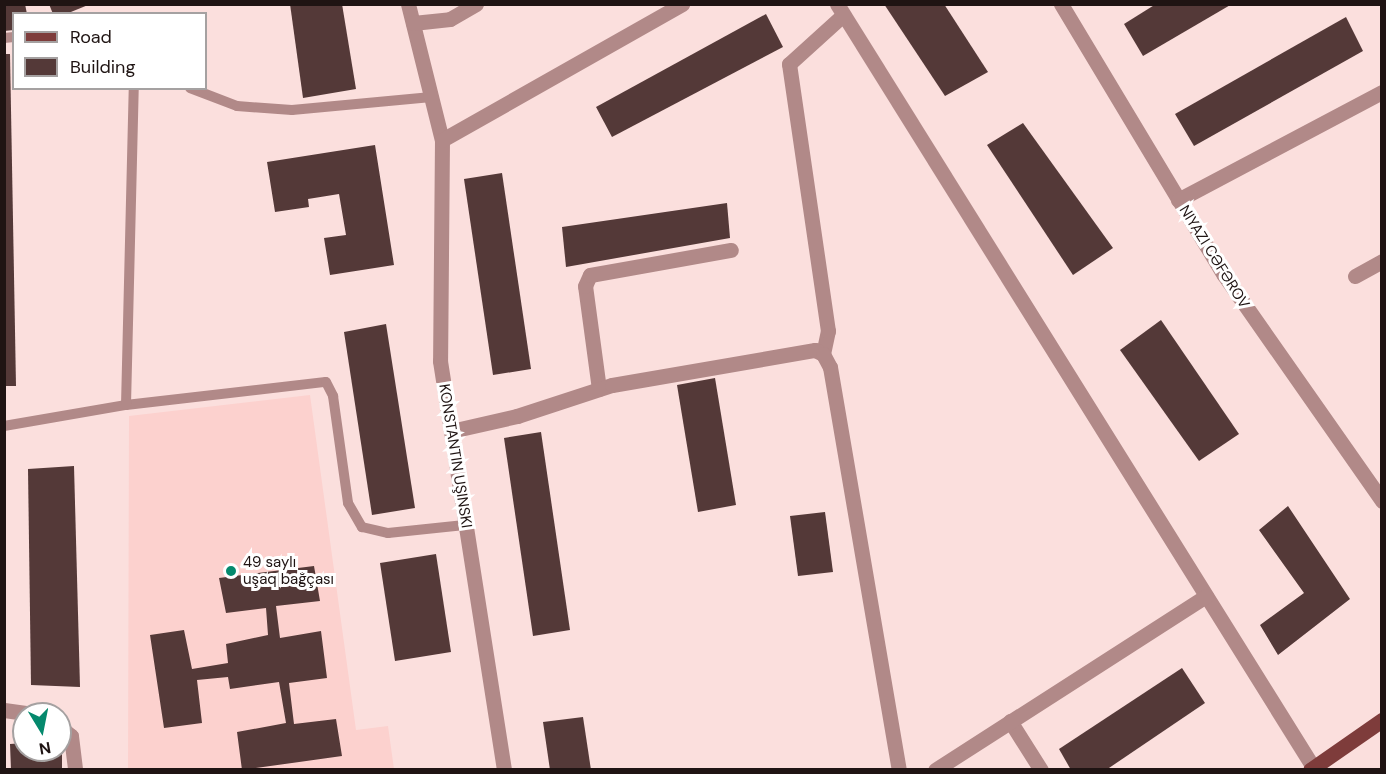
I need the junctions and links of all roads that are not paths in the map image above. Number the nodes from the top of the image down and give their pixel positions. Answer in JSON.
{"nodes":[{"id":1,"x":408,"y":4,"type":"edge"},
{"id":2,"x":476,"y":4,"type":"edge"},
{"id":3,"x":682,"y":4,"type":"edge"},
{"id":4,"x":1061,"y":4,"type":"edge"},
{"id":5,"x":840,"y":10,"type":"edge"},
{"id":6,"x":413,"y":23,"type":"junction"},
{"id":7,"x":135,"y":90,"type":"edge"},
{"id":8,"x":195,"y":90,"type":"edge"},
{"id":9,"x":1382,"y":92,"type":"edge"},
{"id":10,"x":431,"y":97,"type":"junction"},
{"id":11,"x":442,"y":140,"type":"junction"},
{"id":12,"x":1178,"y":200,"type":"junction"},
{"id":13,"x":731,"y":250,"type":"dead end"},
{"id":14,"x":1382,"y":261,"type":"edge"},
{"id":15,"x":1355,"y":276,"type":"dead end"},
{"id":16,"x":823,"y":354,"type":"junction"},
{"id":17,"x":599,"y":389,"type":"junction"},
{"id":18,"x":126,"y":405,"type":"junction"},
{"id":19,"x":4,"y":426,"type":"edge"},
{"id":20,"x":451,"y":431,"type":"junction"},
{"id":21,"x":1382,"y":501,"type":"edge"},
{"id":22,"x":465,"y":525,"type":"junction"},
{"id":23,"x":1206,"y":596,"type":"junction"},
{"id":24,"x":1382,"y":720,"type":"edge"},
{"id":25,"x":1010,"y":721,"type":"junction"},
{"id":26,"x":72,"y":744,"type":"edge"},
{"id":27,"x":1311,"y":768,"type":"edge"},
{"id":28,"x":75,"y":770,"type":"edge"},
{"id":29,"x":504,"y":770,"type":"edge"},
{"id":30,"x":899,"y":770,"type":"edge"},
{"id":31,"x":935,"y":770,"type":"edge"},
{"id":32,"x":1041,"y":770,"type":"edge"}],
"edges":[{"from":1,"to":6,"type":"street","name":"KONSTANTIN UŞINSKI"},
{"from":2,"to":6,"type":"street"},
{"from":3,"to":11,"type":"street"},
{"from":4,"to":12,"type":"street","name":"NIYAZI CƏFƏROV"},
{"from":5,"to":16,"type":"street"},
{"from":5,"to":23,"type":"street"},
{"from":6,"to":10,"type":"street","name":"KONSTANTIN UŞINSKI"},
{"from":7,"to":18,"type":"lane"},
{"from":8,"to":10,"type":"lane"},
{"from":9,"to":12,"type":"street"},
{"from":10,"to":11,"type":"street","name":"KONSTANTIN UŞINSKI"},
{"from":11,"to":20,"type":"street","name":"KONSTANTIN UŞINSKI"},
{"from":12,"to":21,"type":"street","name":"NIYAZI CƏFƏROV"},
{"from":13,"to":17,"type":"street"},
{"from":14,"to":15,"type":"street"},
{"from":16,"to":17,"type":"street"},
{"from":16,"to":30,"type":"street"},
{"from":17,"to":20,"type":"street"},
{"from":18,"to":19,"type":"lane"},
{"from":18,"to":22,"type":"lane"},
{"from":20,"to":22,"type":"street","name":"KONSTANTIN UŞINSKI"},
{"from":22,"to":29,"type":"street","name":"KONSTANTIN UŞINSKI"},
{"from":23,"to":25,"type":"street"},
{"from":23,"to":27,"type":"street"},
{"from":24,"to":27,"type":"main road"},
{"from":25,"to":31,"type":"street"},
{"from":25,"to":32,"type":"street"},
{"from":26,"to":28,"type":"street"}]}
